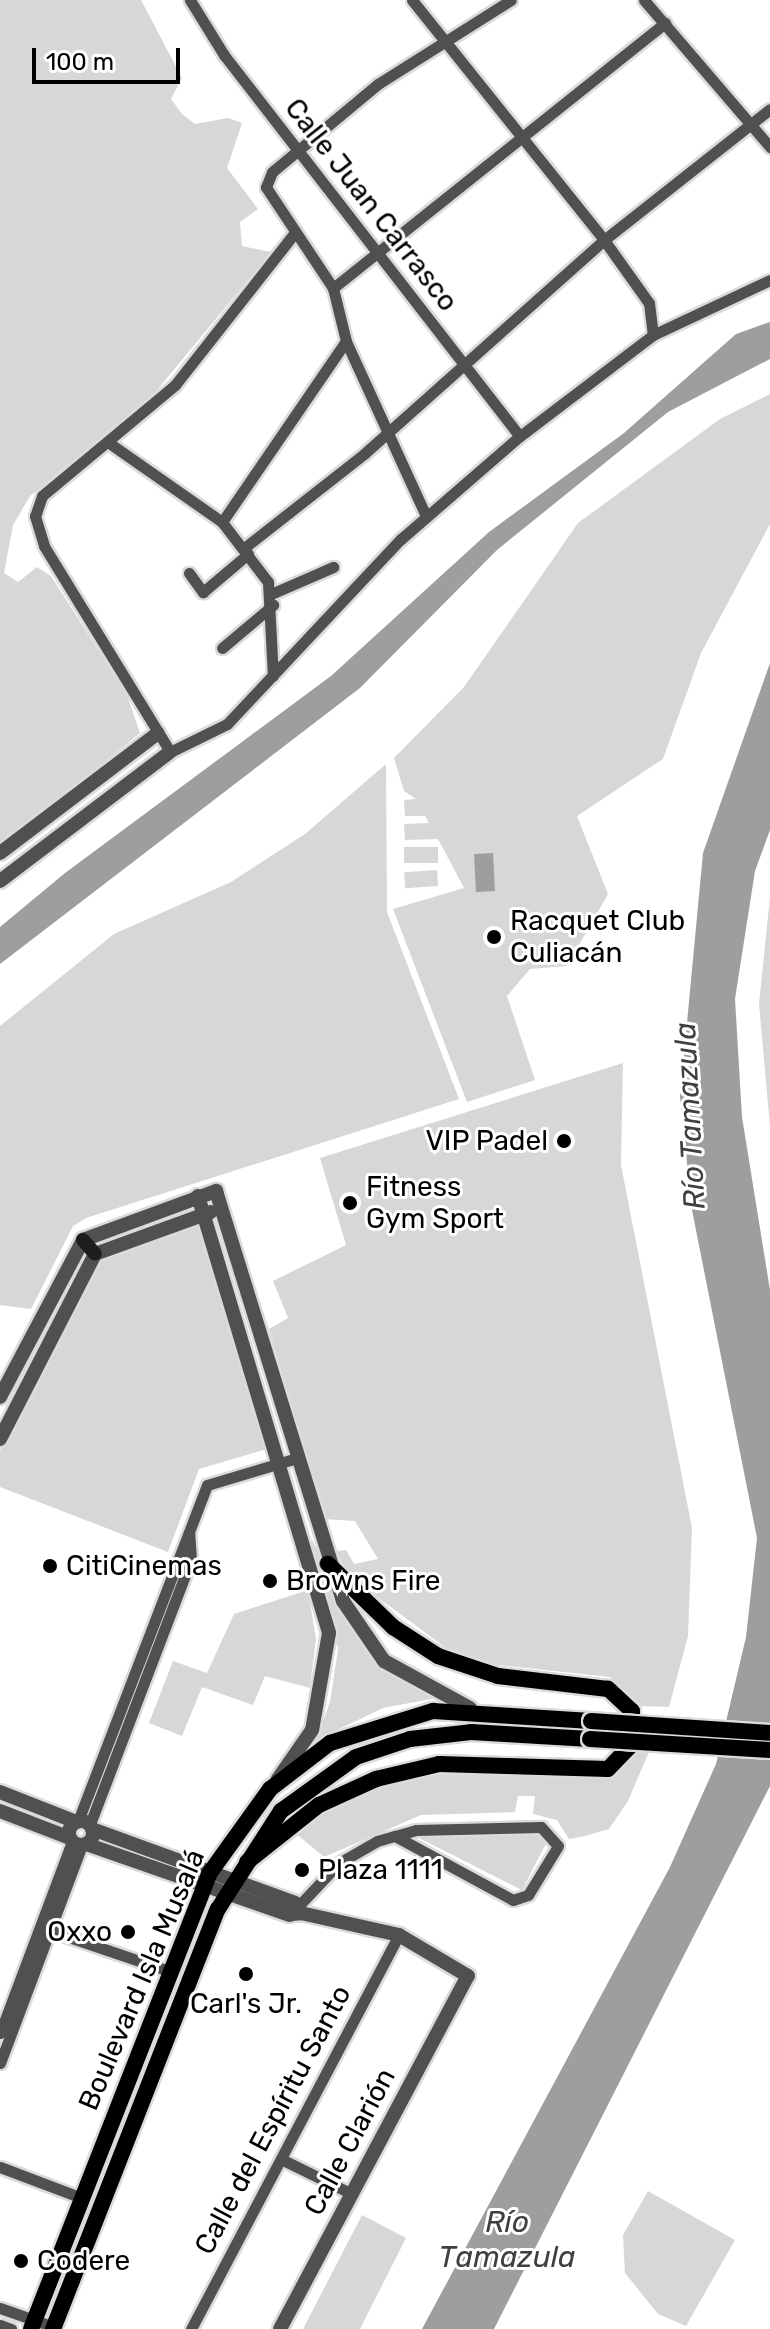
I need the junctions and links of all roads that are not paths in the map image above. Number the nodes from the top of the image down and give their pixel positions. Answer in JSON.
{"nodes":[{"id":1,"x":190,"y":0,"type":"edge"},
{"id":2,"x":412,"y":0,"type":"edge"},
{"id":3,"x":511,"y":0,"type":"edge"},
{"id":4,"x":644,"y":0,"type":"edge"},
{"id":5,"x":665,"y":23,"type":"junction"},
{"id":6,"x":449,"y":44,"type":"junction"},
{"id":7,"x":770,"y":109,"type":"edge"},
{"id":8,"x":752,"y":124,"type":"junction"},
{"id":9,"x":524,"y":135,"type":"junction"},
{"id":10,"x":770,"y":147,"type":"edge"},
{"id":11,"x":296,"y":151,"type":"junction"},
{"id":12,"x":293,"y":235,"type":"junction"},
{"id":13,"x":604,"y":240,"type":"junction"},
{"id":14,"x":375,"y":253,"type":"junction"},
{"id":15,"x":770,"y":280,"type":"edge"},
{"id":16,"x":333,"y":288,"type":"junction"},
{"id":17,"x":653,"y":335,"type":"junction"},
{"id":18,"x":346,"y":341,"type":"junction"},
{"id":19,"x":462,"y":360,"type":"junction"},
{"id":20,"x":385,"y":430,"type":"junction"},
{"id":21,"x":520,"y":436,"type":"junction"},
{"id":22,"x":112,"y":445,"type":"junction"},
{"id":23,"x":426,"y":516,"type":"junction"},
{"id":24,"x":222,"y":522,"type":"junction"},
{"id":25,"x":246,"y":551,"type":"junction"},
{"id":26,"x":333,"y":567,"type":"dead end"},
{"id":27,"x":189,"y":573,"type":"dead end"},
{"id":28,"x":272,"y":600,"type":"junction"},
{"id":29,"x":222,"y":648,"type":"dead end"},
{"id":30,"x":273,"y":676,"type":"junction"},
{"id":31,"x":158,"y":733,"type":"junction"},
{"id":32,"x":170,"y":752,"type":"junction"},
{"id":33,"x":0,"y":853,"type":"edge"},
{"id":34,"x":0,"y":881,"type":"edge"},
{"id":35,"x":198,"y":1196,"type":"junction"},
{"id":36,"x":221,"y":1209,"type":"junction"},
{"id":37,"x":203,"y":1214,"type":"junction"},
{"id":38,"x":83,"y":1240,"type":"junction"},
{"id":39,"x":95,"y":1254,"type":"junction"},
{"id":40,"x":0,"y":1397,"type":"edge"},
{"id":41,"x":0,"y":1439,"type":"edge"},
{"id":42,"x":290,"y":1459,"type":"junction"},
{"id":43,"x":328,"y":1564,"type":"junction"},
{"id":44,"x":470,"y":1708,"type":"junction"},
{"id":45,"x":770,"y":1733,"type":"edge"},
{"id":46,"x":770,"y":1750,"type":"edge"},
{"id":47,"x":270,"y":1789,"type":"junction"},
{"id":48,"x":0,"y":1792,"type":"edge"},
{"id":49,"x":0,"y":1811,"type":"edge"},
{"id":50,"x":84,"y":1824,"type":"junction"},
{"id":51,"x":395,"y":1836,"type":"junction"},
{"id":52,"x":77,"y":1842,"type":"junction"},
{"id":53,"x":242,"y":1865,"type":"junction"},
{"id":54,"x":206,"y":1881,"type":"junction"},
{"id":55,"x":228,"y":1887,"type":"junction"},
{"id":56,"x":297,"y":1911,"type":"junction"},
{"id":57,"x":45,"y":1929,"type":"junction"},
{"id":58,"x":399,"y":1935,"type":"junction"},
{"id":59,"x":169,"y":1971,"type":"junction"},
{"id":60,"x":0,"y":2033,"type":"edge"},
{"id":61,"x":0,"y":2063,"type":"edge"},
{"id":62,"x":113,"y":2114,"type":"junction"},
{"id":63,"x":132,"y":2123,"type":"junction"},
{"id":64,"x":281,"y":2159,"type":"junction"},
{"id":65,"x":0,"y":2167,"type":"edge"},
{"id":66,"x":352,"y":2194,"type":"junction"},
{"id":67,"x":82,"y":2198,"type":"junction"},
{"id":68,"x":0,"y":2308,"type":"edge"},
{"id":69,"x":0,"y":2325,"type":"edge"},
{"id":70,"x":33,"y":2325,"type":"edge"},
{"id":71,"x":54,"y":2328,"type":"edge"},
{"id":72,"x":11,"y":2329,"type":"edge"},
{"id":73,"x":191,"y":2329,"type":"edge"},
{"id":74,"x":280,"y":2329,"type":"edge"}],
"edges":[{"from":1,"to":11,"type":"street","name":"Calle Juan Carrasco"},
{"from":2,"to":6,"type":"street"},
{"from":3,"to":6,"type":"street"},
{"from":4,"to":5,"type":"street"},
{"from":5,"to":8,"type":"street"},
{"from":5,"to":9,"type":"street"},
{"from":6,"to":9,"type":"street"},
{"from":6,"to":11,"type":"street"},
{"from":7,"to":8,"type":"street"},
{"from":8,"to":10,"type":"street"},
{"from":8,"to":13,"type":"street"},
{"from":9,"to":13,"type":"street"},
{"from":9,"to":14,"type":"street"},
{"from":11,"to":12,"type":"street"},
{"from":11,"to":14,"type":"street","name":"Calle Juan Carrasco"},
{"from":12,"to":16,"type":"street"},
{"from":12,"to":22,"type":"street"},
{"from":13,"to":17,"type":"street"},
{"from":13,"to":19,"type":"street"},
{"from":14,"to":16,"type":"street"},
{"from":14,"to":19,"type":"street","name":"Calle Juan Carrasco"},
{"from":15,"to":17,"type":"street"},
{"from":16,"to":18,"type":"street"},
{"from":17,"to":21,"type":"street"},
{"from":18,"to":20,"type":"street"},
{"from":18,"to":24,"type":"street"},
{"from":19,"to":20,"type":"street"},
{"from":19,"to":21,"type":"street","name":"Calle Juan Carrasco"},
{"from":20,"to":23,"type":"street"},
{"from":20,"to":25,"type":"street"},
{"from":21,"to":23,"type":"street"},
{"from":22,"to":24,"type":"street"},
{"from":22,"to":31,"type":"street"},
{"from":23,"to":30,"type":"street"},
{"from":24,"to":25,"type":"street"},
{"from":25,"to":27,"type":"street"},
{"from":25,"to":28,"type":"street"},
{"from":26,"to":28,"type":"street"},
{"from":28,"to":29,"type":"street"},
{"from":28,"to":30,"type":"street"},
{"from":30,"to":32,"type":"street"},
{"from":31,"to":32,"type":"street"},
{"from":31,"to":33,"type":"street"},
{"from":32,"to":34,"type":"street"},
{"from":35,"to":36,"type":"street"},
{"from":35,"to":37,"type":"street"},
{"from":35,"to":38,"type":"street"},
{"from":36,"to":37,"type":"street"},
{"from":36,"to":42,"type":"street"},
{"from":37,"to":39,"type":"street"},
{"from":37,"to":42,"type":"street"},
{"from":38,"to":39,"type":"main road"},
{"from":38,"to":40,"type":"street"},
{"from":39,"to":41,"type":"street"},
{"from":42,"to":43,"type":"street"},
{"from":42,"to":47,"type":"street"},
{"from":42,"to":50,"type":"street"},
{"from":43,"to":44,"type":"street"},
{"from":43,"to":53,"type":"main road"},
{"from":44,"to":45,"type":"main road","name":"Boulevard Isla Musalá","bridge":true},
{"from":44,"to":47,"type":"main road","name":"Boulevard Isla Musalá"},
{"from":46,"to":53,"type":"main road","name":"Boulevard Isla Musalá","bridge":true},
{"from":47,"to":54,"type":"main road","name":"Boulevard Isla Musalá"},
{"from":48,"to":50,"type":"street"},
{"from":49,"to":52,"type":"street"},
{"from":50,"to":52,"type":"street"},
{"from":50,"to":52,"type":"street"},
{"from":50,"to":54,"type":"street"},
{"from":51,"to":51,"type":"street"},
{"from":51,"to":56,"type":"street"},
{"from":52,"to":54,"type":"street"},
{"from":52,"to":57,"type":"street"},
{"from":53,"to":55,"type":"main road","name":"Boulevard Isla Musalá"},
{"from":54,"to":55,"type":"street"},
{"from":54,"to":59,"type":"main road","name":"Boulevard Isla Musalá"},
{"from":55,"to":56,"type":"street"},
{"from":55,"to":63,"type":"main road","name":"Boulevard Isla Musalá"},
{"from":56,"to":58,"type":"street"},
{"from":57,"to":59,"type":"street"},
{"from":57,"to":60,"type":"street"},
{"from":57,"to":61,"type":"street"},
{"from":58,"to":64,"type":"street","name":"Calle del Espíritu Santo"},
{"from":58,"to":66,"type":"street","name":"Calle Clarión"},
{"from":59,"to":62,"type":"main road","name":"Boulevard Isla Musalá"},
{"from":62,"to":63,"type":"main road"},
{"from":62,"to":67,"type":"main road","name":"Boulevard Isla Musalá"},
{"from":63,"to":71,"type":"main road","name":"Boulevard Isla Musalá"},
{"from":64,"to":66,"type":"street"},
{"from":64,"to":73,"type":"street","name":"Calle del Espíritu Santo"},
{"from":65,"to":67,"type":"street"},
{"from":66,"to":74,"type":"street","name":"Calle Clarión"},
{"from":67,"to":70,"type":"main road","name":"Boulevard Isla Musalá"},
{"from":68,"to":70,"type":"street"},
{"from":69,"to":72,"type":"street"},
{"from":70,"to":71,"type":"street"}]}
